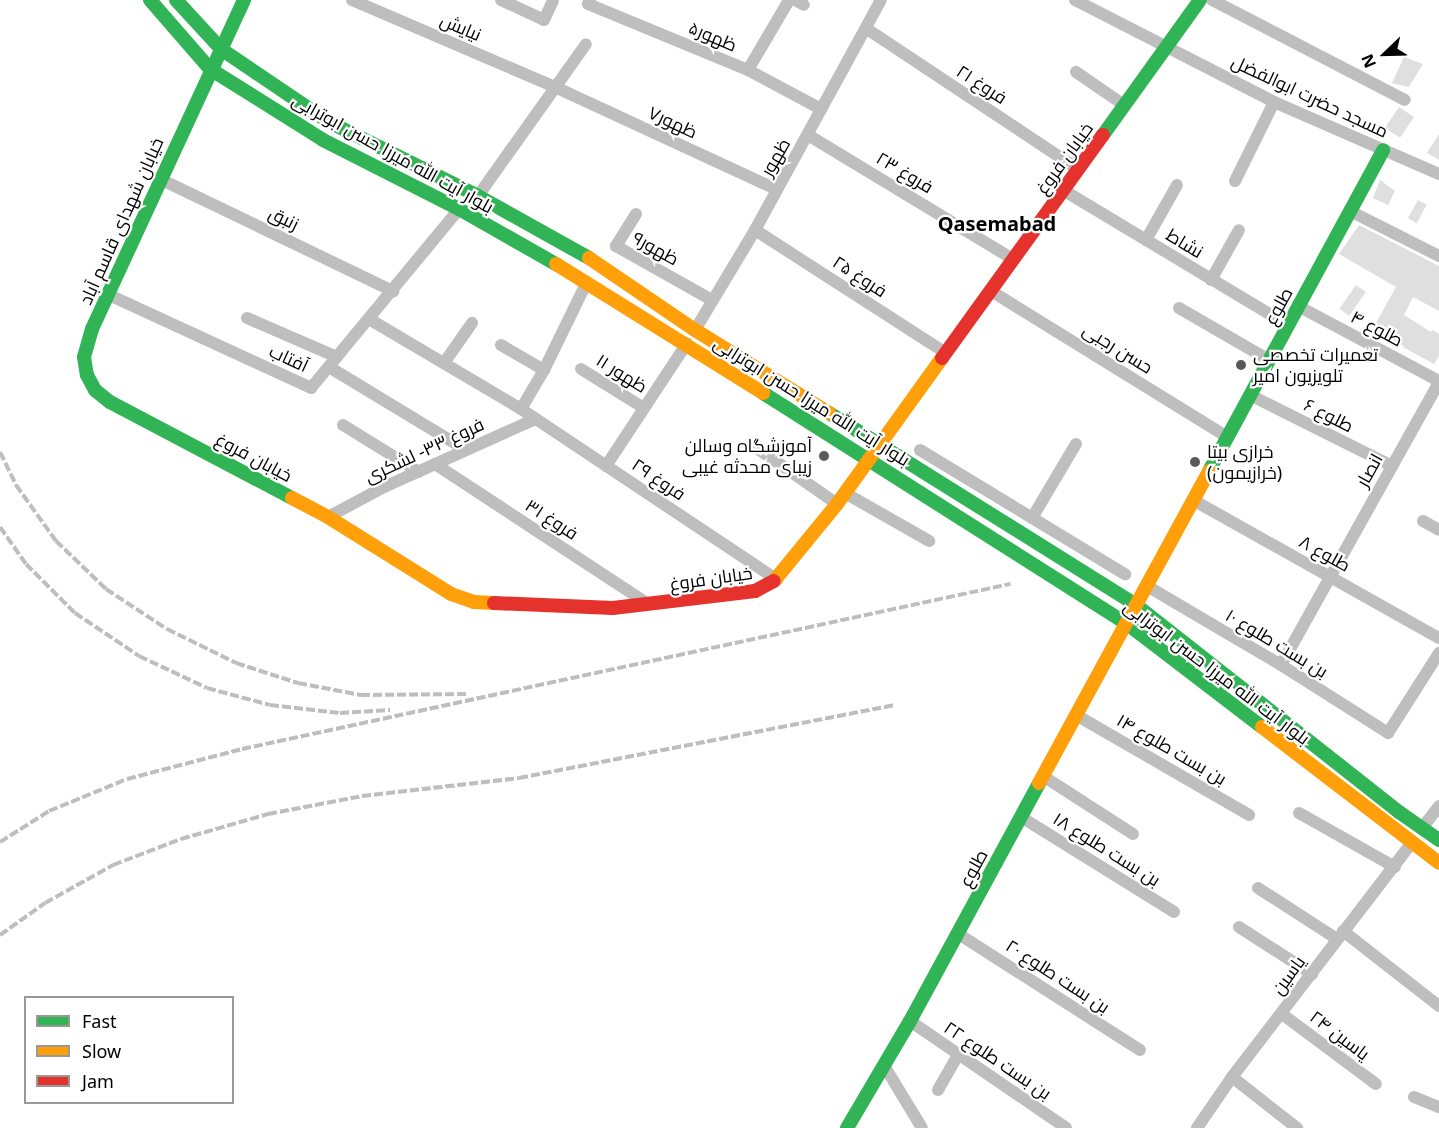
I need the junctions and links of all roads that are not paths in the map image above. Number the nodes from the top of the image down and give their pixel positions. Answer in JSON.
{"nodes":[{"id":1,"x":150,"y":0,"type":"edge"},
{"id":2,"x":176,"y":0,"type":"edge"},
{"id":3,"x":244,"y":0,"type":"edge"},
{"id":4,"x":352,"y":0,"type":"edge"},
{"id":5,"x":501,"y":0,"type":"edge"},
{"id":6,"x":789,"y":0,"type":"edge"},
{"id":7,"x":881,"y":0,"type":"edge"},
{"id":8,"x":1075,"y":0,"type":"edge"},
{"id":9,"x":1200,"y":0,"type":"edge"},
{"id":10,"x":1212,"y":0,"type":"edge"},
{"id":11,"x":553,"y":1,"type":"edge"},
{"id":12,"x":589,"y":2,"type":"edge"},
{"id":13,"x":867,"y":29,"type":"junction"},
{"id":14,"x":586,"y":44,"type":"dead end"},
{"id":15,"x":1167,"y":46,"type":"junction"},
{"id":16,"x":221,"y":49,"type":"junction"},
{"id":17,"x":210,"y":69,"type":"junction"},
{"id":18,"x":748,"y":70,"type":"junction"},
{"id":19,"x":1076,"y":72,"type":"dead end"},
{"id":20,"x":555,"y":87,"type":"junction"},
{"id":21,"x":1405,"y":100,"type":"dead end"},
{"id":22,"x":1274,"y":102,"type":"junction"},
{"id":23,"x":1124,"y":105,"type":"junction"},
{"id":24,"x":821,"y":109,"type":"junction"},
{"id":25,"x":808,"y":135,"type":"junction"},
{"id":26,"x":1383,"y":150,"type":"junction"},
{"id":27,"x":1078,"y":169,"type":"junction"},
{"id":28,"x":1439,"y":174,"type":"edge"},
{"id":29,"x":160,"y":179,"type":"junction"},
{"id":30,"x":1235,"y":181,"type":"dead end"},
{"id":31,"x":1177,"y":185,"type":"dead end"},
{"id":32,"x":776,"y":189,"type":"junction"},
{"id":33,"x":1063,"y":190,"type":"junction"},
{"id":34,"x":478,"y":196,"type":"junction"},
{"id":35,"x":459,"y":209,"type":"junction"},
{"id":36,"x":1350,"y":211,"type":"junction"},
{"id":37,"x":636,"y":214,"type":"dead end"},
{"id":38,"x":755,"y":230,"type":"junction"},
{"id":39,"x":1239,"y":230,"type":"dead end"},
{"id":40,"x":1146,"y":240,"type":"junction"},
{"id":41,"x":1439,"y":256,"type":"edge"},
{"id":42,"x":1014,"y":259,"type":"junction"},
{"id":43,"x":1212,"y":280,"type":"junction"},
{"id":44,"x":587,"y":282,"type":"junction"},
{"id":45,"x":393,"y":291,"type":"junction"},
{"id":46,"x":991,"y":291,"type":"junction"},
{"id":47,"x":107,"y":294,"type":"junction"},
{"id":48,"x":712,"y":300,"type":"junction"},
{"id":49,"x":1298,"y":306,"type":"junction"},
{"id":50,"x":1179,"y":308,"type":"dead end"},
{"id":51,"x":247,"y":318,"type":"dead end"},
{"id":52,"x":369,"y":319,"type":"junction"},
{"id":53,"x":472,"y":323,"type":"dead end"},
{"id":54,"x":1288,"y":325,"type":"junction"},
{"id":55,"x":695,"y":330,"type":"junction"},
{"id":56,"x":687,"y":343,"type":"junction"},
{"id":57,"x":501,"y":345,"type":"dead end"},
{"id":58,"x":946,"y":353,"type":"junction"},
{"id":59,"x":1269,"y":360,"type":"junction"},
{"id":60,"x":333,"y":362,"type":"junction"},
{"id":61,"x":444,"y":363,"type":"junction"},
{"id":62,"x":581,"y":369,"type":"dead end"},
{"id":63,"x":544,"y":370,"type":"junction"},
{"id":64,"x":1439,"y":381,"type":"edge"},
{"id":65,"x":95,"y":390,"type":"joint"},
{"id":66,"x":1250,"y":395,"type":"junction"},
{"id":67,"x":644,"y":408,"type":"junction"},
{"id":68,"x":521,"y":409,"type":"junction"},
{"id":69,"x":536,"y":418,"type":"junction"},
{"id":70,"x":343,"y":425,"type":"dead end"},
{"id":71,"x":1227,"y":437,"type":"junction"},
{"id":72,"x":1076,"y":444,"type":"dead end"},
{"id":73,"x":879,"y":446,"type":"junction"},
{"id":74,"x":759,"y":449,"type":"dead end"},
{"id":75,"x":466,"y":450,"type":"junction"},
{"id":76,"x":920,"y":450,"type":"dead end"},
{"id":77,"x":869,"y":459,"type":"junction"},
{"id":78,"x":435,"y":464,"type":"junction"},
{"id":79,"x":606,"y":466,"type":"junction"},
{"id":80,"x":1392,"y":466,"type":"junction"},
{"id":81,"x":955,"y":471,"type":"junction"},
{"id":82,"x":419,"y":472,"type":"junction"},
{"id":83,"x":945,"y":487,"type":"junction"},
{"id":84,"x":841,"y":498,"type":"junction"},
{"id":85,"x":1193,"y":500,"type":"junction"},
{"id":86,"x":328,"y":517,"type":"junction"},
{"id":87,"x":1032,"y":518,"type":"junction"},
{"id":88,"x":1424,"y":521,"type":"dead end"},
{"id":89,"x":1439,"y":530,"type":"edge"},
{"id":90,"x":929,"y":541,"type":"dead end"},
{"id":91,"x":1091,"y":553,"type":"junction"},
{"id":92,"x":1081,"y":570,"type":"junction"},
{"id":93,"x":1125,"y":574,"type":"dead end"},
{"id":94,"x":1330,"y":576,"type":"junction"},
{"id":95,"x":777,"y":580,"type":"junction"},
{"id":96,"x":1146,"y":586,"type":"junction"},
{"id":97,"x":649,"y":604,"type":"junction"},
{"id":98,"x":1136,"y":605,"type":"junction"},
{"id":99,"x":1126,"y":623,"type":"junction"},
{"id":100,"x":1439,"y":638,"type":"edge"},
{"id":101,"x":1439,"y":653,"type":"edge"},
{"id":102,"x":1281,"y":665,"type":"junction"},
{"id":103,"x":1076,"y":715,"type":"junction"},
{"id":104,"x":1043,"y":776,"type":"junction"},
{"id":105,"x":1439,"y":806,"type":"edge"},
{"id":106,"x":1299,"y":813,"type":"dead end"},
{"id":107,"x":1249,"y":815,"type":"dead end"},
{"id":108,"x":1021,"y":817,"type":"junction"},
{"id":109,"x":1422,"y":828,"type":"junction"},
{"id":110,"x":1133,"y":834,"type":"dead end"},
{"id":111,"x":1439,"y":840,"type":"edge"},
{"id":112,"x":1411,"y":844,"type":"junction"},
{"id":113,"x":1439,"y":863,"type":"edge"},
{"id":114,"x":1395,"y":867,"type":"junction"},
{"id":115,"x":1258,"y":888,"type":"dead end"},
{"id":116,"x":1174,"y":912,"type":"dead end"},
{"id":117,"x":1239,"y":927,"type":"dead end"},
{"id":118,"x":957,"y":933,"type":"junction"},
{"id":119,"x":1340,"y":935,"type":"junction"},
{"id":120,"x":1312,"y":974,"type":"junction"},
{"id":121,"x":1439,"y":1006,"type":"edge"},
{"id":122,"x":1282,"y":1014,"type":"junction"},
{"id":123,"x":910,"y":1021,"type":"junction"},
{"id":124,"x":1140,"y":1050,"type":"dead end"},
{"id":125,"x":958,"y":1055,"type":"junction"},
{"id":126,"x":885,"y":1067,"type":"junction"},
{"id":127,"x":1232,"y":1077,"type":"junction"},
{"id":128,"x":1376,"y":1084,"type":"dead end"},
{"id":129,"x":938,"y":1090,"type":"dead end"},
{"id":130,"x":1414,"y":1097,"type":"dead end"},
{"id":131,"x":1439,"y":1107,"type":"edge"},
{"id":132,"x":847,"y":1128,"type":"edge"},
{"id":133,"x":922,"y":1128,"type":"edge"},
{"id":134,"x":1066,"y":1128,"type":"edge"},
{"id":135,"x":1197,"y":1128,"type":"edge"},
{"id":136,"x":1297,"y":1128,"type":"edge"}],
"edges":[{"from":1,"to":17,"type":"main road","name":"بلوار آیت الله میرزا حسن ابوترابی"},
{"from":2,"to":16,"type":"main road","name":"بلوار آیت الله میرزا حسن ابوترابی"},
{"from":3,"to":16,"type":"main road"},
{"from":4,"to":20,"type":"street","name":"نيايش"},
{"from":5,"to":11,"type":"street"},
{"from":6,"to":18,"type":"street"},
{"from":7,"to":13,"type":"street","name":"ظهور"},
{"from":8,"to":15,"type":"street","name":"مسجد حضرت ابوالفضل"},
{"from":9,"to":15,"type":"main road","name":"خیابان فروغ"},
{"from":10,"to":21,"type":"street"},
{"from":12,"to":18,"type":"street","name":"ظهور۵"},
{"from":13,"to":24,"type":"street","name":"ظهور"},
{"from":13,"to":27,"type":"street","name":"فروغ ۲۱"},
{"from":14,"to":20,"type":"street"},
{"from":15,"to":22,"type":"street","name":"مسجد حضرت ابوالفضل"},
{"from":15,"to":23,"type":"main road","name":"خیابان فروغ"},
{"from":16,"to":17,"type":"main road","name":"خیابان شهدای قاسم آباد"},
{"from":16,"to":34,"type":"main road","name":"بلوار آیت الله میرزا حسن ابوترابی"},
{"from":17,"to":29,"type":"main road","name":"خیابان شهدای قاسم آباد"},
{"from":17,"to":35,"type":"main road","name":"بلوار آیت الله میرزا حسن ابوترابی"},
{"from":18,"to":24,"type":"street","name":"ظهور۵"},
{"from":19,"to":23,"type":"street"},
{"from":20,"to":32,"type":"street","name":"ظهور۷"},
{"from":20,"to":34,"type":"street"},
{"from":22,"to":26,"type":"street","name":"مسجد حضرت ابوالفضل"},
{"from":22,"to":30,"type":"street"},
{"from":23,"to":27,"type":"main road","name":"خیابان فروغ"},
{"from":24,"to":25,"type":"street","name":"ظهور"},
{"from":25,"to":32,"type":"street","name":"ظهور"},
{"from":25,"to":42,"type":"street","name":"فروغ ۲۳"},
{"from":26,"to":28,"type":"street","name":"مسجد حضرت ابوالفضل"},
{"from":26,"to":36,"type":"main road","name":"طلوع"},
{"from":27,"to":33,"type":"main road","name":"خیابان فروغ"},
{"from":29,"to":45,"type":"street","name":"زنبق"},
{"from":29,"to":47,"type":"main road","name":"خیابان شهدای قاسم آباد"},
{"from":31,"to":40,"type":"street"},
{"from":32,"to":38,"type":"street","name":"ظهور"},
{"from":33,"to":40,"type":"street","name":"نشاط"},
{"from":33,"to":42,"type":"main road","name":"خیابان فروغ"},
{"from":34,"to":55,"type":"main road","name":"بلوار آیت الله میرزا حسن ابوترابی"},
{"from":35,"to":44,"type":"main road","name":"بلوار آیت الله میرزا حسن ابوترابی"},
{"from":35,"to":45,"type":"street","name":"آفتاب"},
{"from":36,"to":41,"type":"street"},
{"from":36,"to":49,"type":"main road","name":"طلوع"},
{"from":37,"to":48,"type":"street","name":"ظهور۹"},
{"from":38,"to":48,"type":"street","name":"ظهور"},
{"from":38,"to":58,"type":"street","name":"فروغ ۲۵"},
{"from":39,"to":43,"type":"street"},
{"from":40,"to":43,"type":"street","name":"نشاط"},
{"from":42,"to":46,"type":"main road","name":"خیابان فروغ"},
{"from":43,"to":54,"type":"street","name":"نشاط"},
{"from":44,"to":56,"type":"main road","name":"بلوار آیت الله میرزا حسن ابوترابی"},
{"from":44,"to":63,"type":"street"},
{"from":45,"to":52,"type":"street","name":"آفتاب"},
{"from":46,"to":58,"type":"main road","name":"خیابان فروغ"},
{"from":46,"to":71,"type":"street","name":"حسن رجبی"},
{"from":47,"to":60,"type":"street","name":"آفتاب"},
{"from":47,"to":65,"type":"main road","name":"خیابان شهدای قاسم آباد"},
{"from":48,"to":55,"type":"street","name":"ظهور"},
{"from":49,"to":54,"type":"main road","name":"طلوع"},
{"from":49,"to":64,"type":"street","name":"طلوع ۴"},
{"from":50,"to":59,"type":"street"},
{"from":51,"to":60,"type":"street"},
{"from":52,"to":60,"type":"street","name":"آفتاب"},
{"from":52,"to":61,"type":"street","name":"فروغ ۲۹"},
{"from":53,"to":61,"type":"street"},
{"from":54,"to":59,"type":"main road","name":"طلوع"},
{"from":55,"to":73,"type":"main road","name":"بلوار آیت الله میرزا حسن ابوترابی"},
{"from":56,"to":67,"type":"street"},
{"from":56,"to":77,"type":"main road","name":"بلوار آیت الله میرزا حسن ابوترابی"},
{"from":57,"to":63,"type":"street"},
{"from":58,"to":73,"type":"main road","name":"خیابان فروغ"},
{"from":59,"to":66,"type":"main road","name":"طلوع"},
{"from":60,"to":75,"type":"street"},
{"from":61,"to":68,"type":"street","name":"فروغ ۲۹"},
{"from":62,"to":67,"type":"street","name":"ظهور ۱۱"},
{"from":63,"to":68,"type":"street"},
{"from":64,"to":80,"type":"street","name":"انصار"},
{"from":65,"to":86,"type":"main road","name":"خیابان فروغ"},
{"from":66,"to":71,"type":"main road","name":"طلوع"},
{"from":66,"to":80,"type":"street","name":"طلوع ۶"},
{"from":67,"to":79,"type":"street"},
{"from":68,"to":69,"type":"street","name":"فروغ ۲۹"},
{"from":69,"to":75,"type":"street","name":"فروغ ۳۳- لشکری"},
{"from":69,"to":79,"type":"street","name":"فروغ ۲۹"},
{"from":70,"to":82,"type":"street"},
{"from":71,"to":85,"type":"main road","name":"طلوع"},
{"from":72,"to":87,"type":"street"},
{"from":73,"to":77,"type":"main road","name":"خیابان فروغ"},
{"from":73,"to":83,"type":"main road","name":"بلوار آیت الله میرزا حسن ابوترابی"},
{"from":74,"to":84,"type":"street"},
{"from":75,"to":78,"type":"street","name":"فروغ ۳۳- لشکری"},
{"from":76,"to":81,"type":"street"},
{"from":77,"to":84,"type":"main road","name":"خیابان فروغ"},
{"from":77,"to":99,"type":"main road","name":"بلوار آیت الله میرزا حسن ابوترابی"},
{"from":78,"to":82,"type":"street","name":"فروغ ۳۳- لشکری"},
{"from":78,"to":97,"type":"street","name":"فروغ ۳۱"},
{"from":79,"to":95,"type":"street","name":"فروغ ۲۹"},
{"from":80,"to":94,"type":"street","name":"انصار"},
{"from":81,"to":83,"type":"street"},
{"from":81,"to":87,"type":"street"},
{"from":82,"to":86,"type":"street","name":"فروغ ۳۳- لشکری"},
{"from":83,"to":92,"type":"main road","name":"بلوار آیت الله میرزا حسن ابوترابی"},
{"from":84,"to":90,"type":"street"},
{"from":84,"to":95,"type":"main road","name":"خیابان فروغ"},
{"from":85,"to":94,"type":"street","name":"طلوع ۸"},
{"from":85,"to":96,"type":"main road","name":"طلوع"},
{"from":86,"to":97,"type":"main road","name":"خیابان فروغ"},
{"from":87,"to":91,"type":"street"},
{"from":88,"to":89,"type":"street"},
{"from":91,"to":92,"type":"street"},
{"from":91,"to":93,"type":"street"},
{"from":92,"to":98,"type":"main road","name":"بلوار آیت الله میرزا حسن ابوترابی"},
{"from":94,"to":100,"type":"street","name":"طلوع ۸"},
{"from":94,"to":102,"type":"street","name":"انصار"},
{"from":95,"to":97,"type":"main road","name":"خیابان فروغ"},
{"from":96,"to":98,"type":"main road","name":"طلوع"},
{"from":96,"to":102,"type":"street","name":"بن بست طلوع ۱۰"},
{"from":98,"to":99,"type":"main road","name":"طلوع"},
{"from":98,"to":109,"type":"main road","name":"بلوار آیت الله میرزا حسن ابوترابی"},
{"from":99,"to":103,"type":"main road","name":"طلوع"},
{"from":99,"to":112,"type":"main road","name":"بلوار آیت الله میرزا حسن ابوترابی"},
{"from":101,"to":102,"type":"street","name":"بن بست طلوع ۱۰"},
{"from":103,"to":104,"type":"main road","name":"طلوع"},
{"from":103,"to":107,"type":"street","name":"بن بست طلوع ۱۴"},
{"from":104,"to":108,"type":"main road","name":"طلوع"},
{"from":104,"to":110,"type":"street"},
{"from":105,"to":109,"type":"street"},
{"from":106,"to":114,"type":"street"},
{"from":108,"to":116,"type":"street","name":"بن بست طلوع ۱۸"},
{"from":108,"to":118,"type":"main road","name":"طلوع"},
{"from":109,"to":111,"type":"main road","name":"بلوار آیت الله میرزا حسن ابوترابی"},
{"from":109,"to":112,"type":"main road"},
{"from":112,"to":113,"type":"main road","name":"بلوار آیت الله میرزا حسن ابوترابی"},
{"from":112,"to":114,"type":"street","name":"یاسین"},
{"from":114,"to":119,"type":"street","name":"یاسین"},
{"from":115,"to":119,"type":"street"},
{"from":117,"to":120,"type":"street"},
{"from":118,"to":123,"type":"main road","name":"طلوع"},
{"from":118,"to":124,"type":"street","name":"بن بست طلوع ۲۰"},
{"from":119,"to":120,"type":"street","name":"یاسین"},
{"from":119,"to":121,"type":"street"},
{"from":120,"to":122,"type":"street","name":"یاسین"},
{"from":122,"to":127,"type":"street","name":"یاسین"},
{"from":122,"to":128,"type":"street","name":"یاسین ۲۴"},
{"from":123,"to":125,"type":"street","name":"بن بست طلوع ۲۲"},
{"from":123,"to":126,"type":"main road","name":"طلوع"},
{"from":125,"to":129,"type":"street"},
{"from":125,"to":134,"type":"street","name":"بن بست طلوع ۲۲"},
{"from":126,"to":132,"type":"main road","name":"طلوع"},
{"from":126,"to":133,"type":"street"},
{"from":127,"to":135,"type":"street","name":"یاسین"},
{"from":127,"to":136,"type":"street"},
{"from":130,"to":131,"type":"street"}]}
